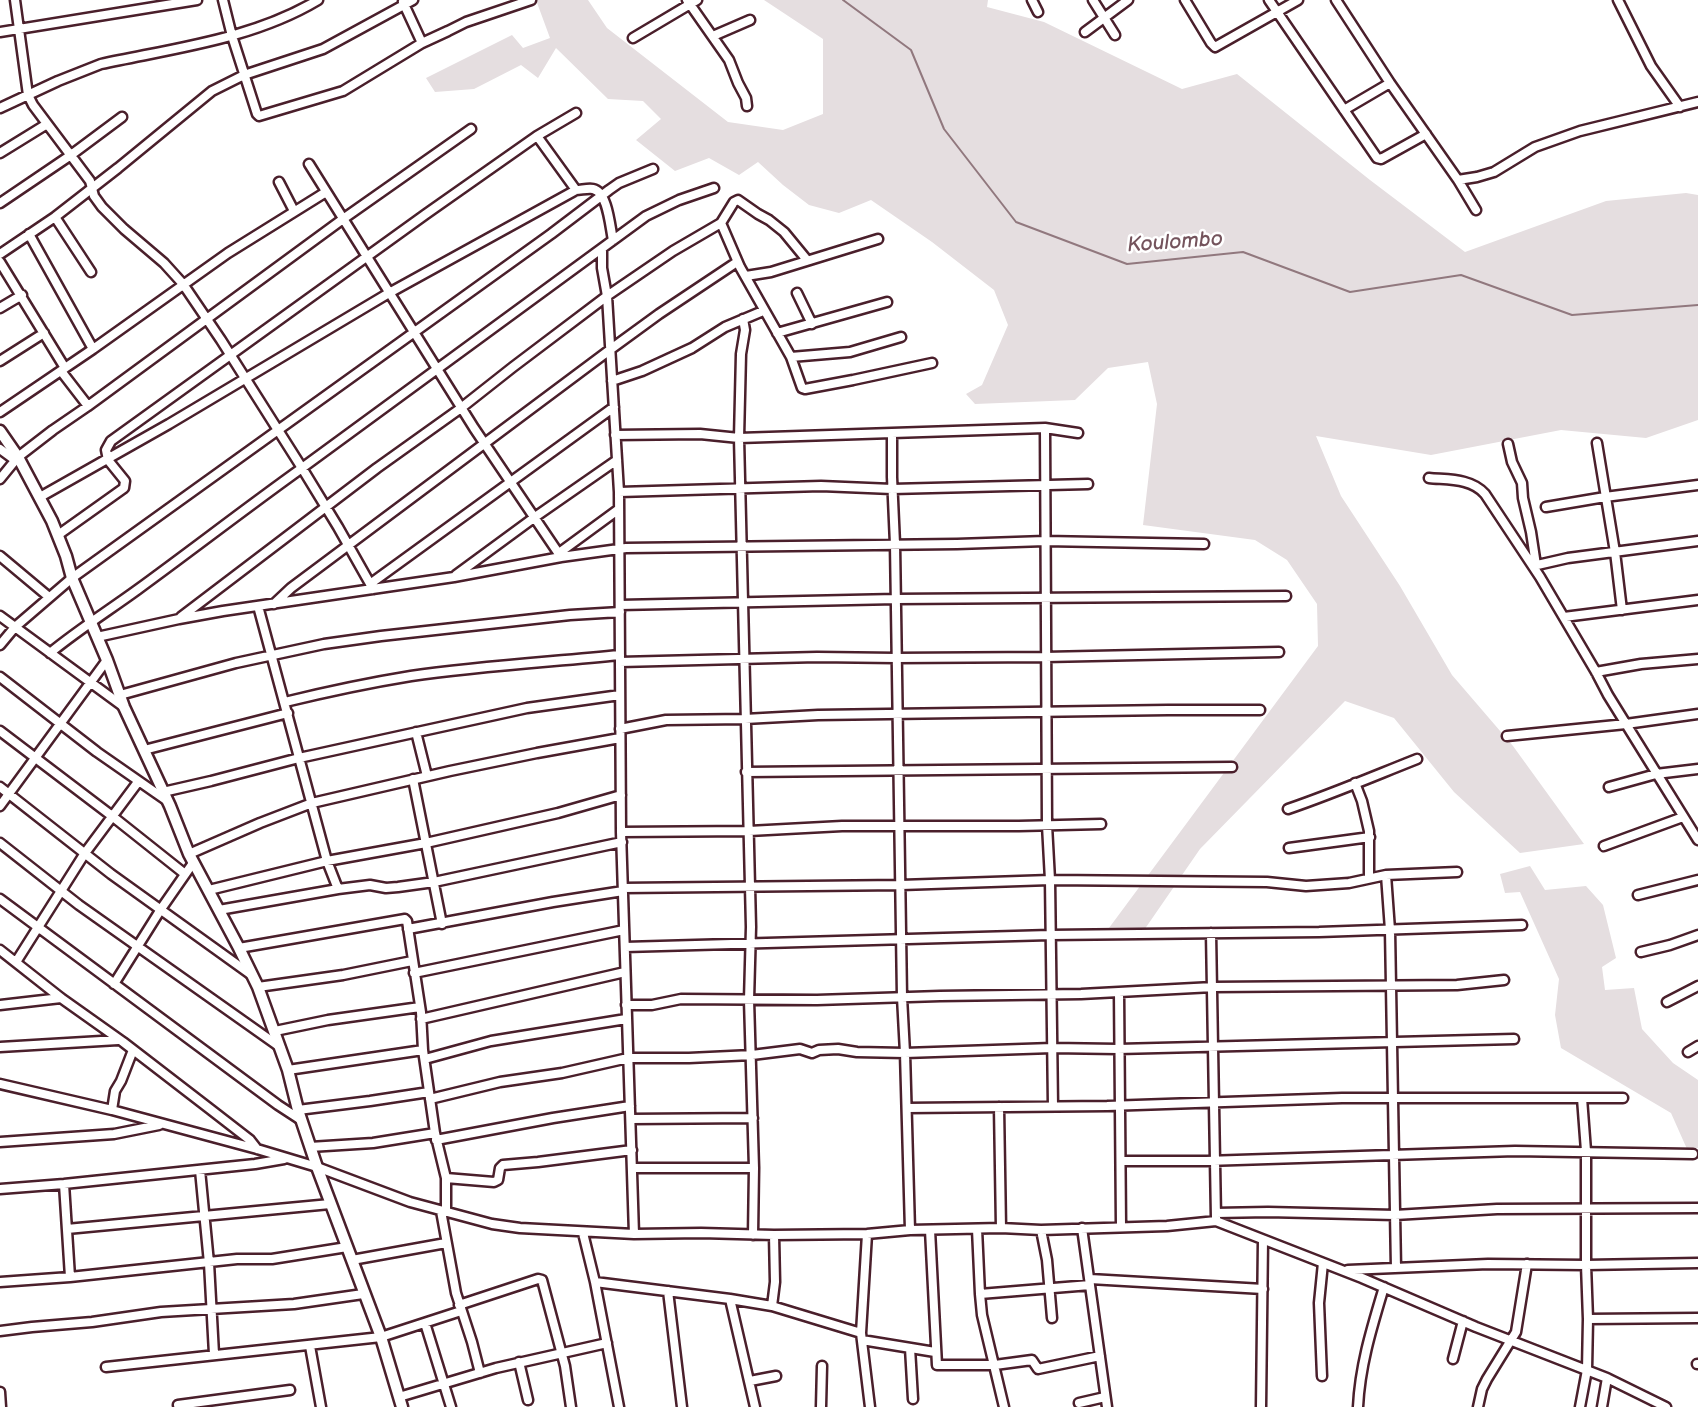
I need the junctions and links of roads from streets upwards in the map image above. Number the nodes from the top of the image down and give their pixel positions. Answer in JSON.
{"nodes":[{"id":1,"x":15,"y":0,"type":"edge"},
{"id":2,"x":197,"y":0,"type":"edge"},
{"id":3,"x":223,"y":0,"type":"edge"},
{"id":4,"x":318,"y":0,"type":"edge"},
{"id":5,"x":413,"y":0,"type":"edge"},
{"id":6,"x":531,"y":0,"type":"edge"},
{"id":7,"x":1032,"y":0,"type":"edge"},
{"id":8,"x":1093,"y":0,"type":"edge"},
{"id":9,"x":1128,"y":0,"type":"edge"},
{"id":10,"x":1185,"y":0,"type":"edge"},
{"id":11,"x":1269,"y":0,"type":"edge"},
{"id":12,"x":1298,"y":0,"type":"edge"},
{"id":13,"x":1336,"y":0,"type":"edge"},
{"id":14,"x":1618,"y":0,"type":"edge"},
{"id":15,"x":691,"y":1,"type":"edge"},
{"id":16,"x":403,"y":2,"type":"edge"},
{"id":17,"x":1038,"y":12,"type":"dead end"},
{"id":18,"x":1277,"y":13,"type":"junction"},
{"id":19,"x":1104,"y":18,"type":"junction"},
{"id":20,"x":750,"y":20,"type":"dead end"},
{"id":21,"x":19,"y":28,"type":"junction"},
{"id":22,"x":0,"y":32,"type":"edge"},
{"id":23,"x":1086,"y":32,"type":"dead end"},
{"id":24,"x":232,"y":36,"type":"junction"},
{"id":25,"x":713,"y":36,"type":"junction"},
{"id":26,"x":1115,"y":36,"type":"dead end"},
{"id":27,"x":633,"y":38,"type":"dead end"},
{"id":28,"x":422,"y":43,"type":"junction"},
{"id":29,"x":244,"y":75,"type":"junction"},
{"id":30,"x":1390,"y":83,"type":"junction"},
{"id":31,"x":28,"y":95,"type":"junction"},
{"id":32,"x":1698,"y":102,"type":"edge"},
{"id":33,"x":747,"y":106,"type":"dead end"},
{"id":34,"x":1680,"y":107,"type":"junction"},
{"id":35,"x":0,"y":108,"type":"edge"},
{"id":36,"x":1344,"y":110,"type":"junction"},
{"id":37,"x":576,"y":113,"type":"dead end"},
{"id":38,"x":122,"y":117,"type":"dead end"},
{"id":39,"x":47,"y":124,"type":"junction"},
{"id":40,"x":471,"y":128,"type":"dead end"},
{"id":41,"x":1426,"y":134,"type":"junction"},
{"id":42,"x":537,"y":136,"type":"junction"},
{"id":43,"x":0,"y":153,"type":"edge"},
{"id":44,"x":71,"y":155,"type":"junction"},
{"id":45,"x":309,"y":164,"type":"dead end"},
{"id":46,"x":653,"y":169,"type":"dead end"},
{"id":47,"x":1458,"y":180,"type":"junction"},
{"id":48,"x":279,"y":182,"type":"dead end"},
{"id":49,"x":92,"y":187,"type":"junction"},
{"id":50,"x":714,"y":188,"type":"dead end"},
{"id":51,"x":576,"y":190,"type":"junction"},
{"id":52,"x":326,"y":192,"type":"junction"},
{"id":53,"x":601,"y":196,"type":"junction"},
{"id":54,"x":0,"y":203,"type":"edge"},
{"id":55,"x":1476,"y":210,"type":"dead end"},
{"id":56,"x":294,"y":211,"type":"junction"},
{"id":57,"x":55,"y":217,"type":"junction"},
{"id":58,"x":343,"y":219,"type":"junction"},
{"id":59,"x":721,"y":223,"type":"junction"},
{"id":60,"x":29,"y":234,"type":"junction"},
{"id":61,"x":878,"y":239,"type":"dead end"},
{"id":62,"x":613,"y":240,"type":"junction"},
{"id":63,"x":602,"y":249,"type":"junction"},
{"id":64,"x":0,"y":254,"type":"edge"},
{"id":65,"x":366,"y":257,"type":"junction"},
{"id":66,"x":807,"y":260,"type":"junction"},
{"id":67,"x":0,"y":262,"type":"edge"},
{"id":68,"x":737,"y":262,"type":"junction"},
{"id":69,"x":90,"y":272,"type":"dead end"},
{"id":70,"x":746,"y":276,"type":"junction"},
{"id":71,"x":183,"y":284,"type":"junction"},
{"id":72,"x":389,"y":293,"type":"junction"},
{"id":73,"x":797,"y":293,"type":"dead end"},
{"id":74,"x":22,"y":295,"type":"junction"},
{"id":75,"x":607,"y":296,"type":"junction"},
{"id":76,"x":887,"y":302,"type":"dead end"},
{"id":77,"x":0,"y":308,"type":"edge"},
{"id":78,"x":763,"y":311,"type":"junction"},
{"id":79,"x":207,"y":319,"type":"junction"},
{"id":80,"x":743,"y":319,"type":"junction"},
{"id":81,"x":812,"y":324,"type":"junction"},
{"id":82,"x":414,"y":332,"type":"junction"},
{"id":83,"x":44,"y":333,"type":"junction"},
{"id":84,"x":777,"y":333,"type":"junction"},
{"id":85,"x":901,"y":337,"type":"dead end"},
{"id":86,"x":93,"y":349,"type":"junction"},
{"id":87,"x":611,"y":349,"type":"junction"},
{"id":88,"x":231,"y":356,"type":"junction"},
{"id":89,"x":791,"y":357,"type":"junction"},
{"id":90,"x":0,"y":361,"type":"edge"},
{"id":91,"x":932,"y":363,"type":"dead end"},
{"id":92,"x":63,"y":369,"type":"junction"},
{"id":93,"x":438,"y":369,"type":"junction"},
{"id":94,"x":246,"y":379,"type":"junction"},
{"id":95,"x":612,"y":381,"type":"junction"},
{"id":96,"x":88,"y":406,"type":"junction"},
{"id":97,"x":614,"y":407,"type":"junction"},
{"id":98,"x":461,"y":408,"type":"junction"},
{"id":99,"x":0,"y":412,"type":"edge"},
{"id":100,"x":1045,"y":428,"type":"junction"},
{"id":101,"x":278,"y":430,"type":"junction"},
{"id":102,"x":0,"y":431,"type":"edge"},
{"id":103,"x":892,"y":433,"type":"junction"},
{"id":104,"x":1078,"y":433,"type":"dead end"},
{"id":105,"x":615,"y":435,"type":"junction"},
{"id":106,"x":739,"y":438,"type":"junction"},
{"id":107,"x":1597,"y":443,"type":"dead end"},
{"id":108,"x":485,"y":444,"type":"junction"},
{"id":109,"x":1508,"y":444,"type":"dead end"},
{"id":110,"x":0,"y":449,"type":"edge"},
{"id":111,"x":16,"y":459,"type":"junction"},
{"id":112,"x":108,"y":460,"type":"junction"},
{"id":113,"x":617,"y":460,"type":"junction"},
{"id":114,"x":302,"y":468,"type":"junction"},
{"id":115,"x":1429,"y":478,"type":"dead end"},
{"id":116,"x":0,"y":479,"type":"edge"},
{"id":117,"x":511,"y":484,"type":"junction"},
{"id":118,"x":1088,"y":484,"type":"dead end"},
{"id":119,"x":1044,"y":485,"type":"junction"},
{"id":120,"x":1698,"y":485,"type":"edge"},
{"id":121,"x":740,"y":488,"type":"junction"},
{"id":122,"x":892,"y":488,"type":"junction"},
{"id":123,"x":619,"y":492,"type":"junction"},
{"id":124,"x":40,"y":497,"type":"junction"},
{"id":125,"x":1605,"y":497,"type":"junction"},
{"id":126,"x":1546,"y":507,"type":"dead end"},
{"id":127,"x":326,"y":508,"type":"junction"},
{"id":128,"x":619,"y":509,"type":"junction"},
{"id":129,"x":535,"y":517,"type":"junction"},
{"id":130,"x":58,"y":534,"type":"junction"},
{"id":131,"x":1045,"y":541,"type":"junction"},
{"id":132,"x":1698,"y":541,"type":"edge"},
{"id":133,"x":895,"y":544,"type":"junction"},
{"id":134,"x":1204,"y":544,"type":"dead end"},
{"id":135,"x":348,"y":545,"type":"junction"},
{"id":136,"x":741,"y":546,"type":"junction"},
{"id":137,"x":620,"y":548,"type":"junction"},
{"id":138,"x":1615,"y":552,"type":"junction"},
{"id":139,"x":560,"y":555,"type":"junction"},
{"id":140,"x":0,"y":556,"type":"edge"},
{"id":141,"x":1534,"y":566,"type":"junction"},
{"id":142,"x":454,"y":577,"type":"junction"},
{"id":143,"x":72,"y":578,"type":"junction"},
{"id":144,"x":372,"y":587,"type":"junction"},
{"id":145,"x":1286,"y":596,"type":"dead end"},
{"id":146,"x":49,"y":597,"type":"junction"},
{"id":147,"x":896,"y":599,"type":"junction"},
{"id":148,"x":1046,"y":599,"type":"junction"},
{"id":149,"x":1698,"y":600,"type":"edge"},
{"id":150,"x":274,"y":604,"type":"junction"},
{"id":151,"x":743,"y":604,"type":"junction"},
{"id":152,"x":258,"y":606,"type":"junction"},
{"id":153,"x":620,"y":608,"type":"junction"},
{"id":154,"x":1622,"y":610,"type":"junction"},
{"id":155,"x":0,"y":617,"type":"edge"},
{"id":156,"x":1564,"y":617,"type":"junction"},
{"id":157,"x":178,"y":619,"type":"junction"},
{"id":158,"x":90,"y":621,"type":"junction"},
{"id":159,"x":15,"y":627,"type":"junction"},
{"id":160,"x":97,"y":637,"type":"junction"},
{"id":161,"x":0,"y":645,"type":"edge"},
{"id":162,"x":1279,"y":652,"type":"dead end"},
{"id":163,"x":50,"y":653,"type":"junction"},
{"id":164,"x":272,"y":654,"type":"junction"},
{"id":165,"x":1045,"y":657,"type":"junction"},
{"id":166,"x":896,"y":658,"type":"junction"},
{"id":167,"x":620,"y":659,"type":"junction"},
{"id":168,"x":744,"y":659,"type":"junction"},
{"id":169,"x":1698,"y":659,"type":"edge"},
{"id":170,"x":107,"y":660,"type":"junction"},
{"id":171,"x":1596,"y":672,"type":"junction"},
{"id":172,"x":0,"y":677,"type":"edge"},
{"id":173,"x":90,"y":683,"type":"junction"},
{"id":174,"x":120,"y":695,"type":"junction"},
{"id":175,"x":620,"y":695,"type":"junction"},
{"id":176,"x":285,"y":702,"type":"junction"},
{"id":177,"x":124,"y":707,"type":"junction"},
{"id":178,"x":1260,"y":710,"type":"dead end"},
{"id":179,"x":1046,"y":711,"type":"junction"},
{"id":180,"x":288,"y":713,"type":"junction"},
{"id":181,"x":898,"y":713,"type":"junction"},
{"id":182,"x":1698,"y":714,"type":"edge"},
{"id":183,"x":745,"y":719,"type":"junction"},
{"id":184,"x":61,"y":724,"type":"junction"},
{"id":185,"x":1626,"y":724,"type":"junction"},
{"id":186,"x":0,"y":731,"type":"edge"},
{"id":187,"x":416,"y":732,"type":"junction"},
{"id":188,"x":620,"y":734,"type":"junction"},
{"id":189,"x":1507,"y":736,"type":"dead end"},
{"id":190,"x":144,"y":750,"type":"junction"},
{"id":191,"x":36,"y":758,"type":"junction"},
{"id":192,"x":299,"y":758,"type":"junction"},
{"id":193,"x":1416,"y":759,"type":"dead end"},
{"id":194,"x":1232,"y":767,"type":"dead end"},
{"id":195,"x":1046,"y":769,"type":"junction"},
{"id":196,"x":1698,"y":769,"type":"edge"},
{"id":197,"x":899,"y":771,"type":"junction"},
{"id":198,"x":746,"y":772,"type":"junction"},
{"id":199,"x":1656,"y":774,"type":"junction"},
{"id":200,"x":427,"y":776,"type":"junction"},
{"id":201,"x":413,"y":779,"type":"junction"},
{"id":202,"x":138,"y":782,"type":"junction"},
{"id":203,"x":1355,"y":783,"type":"junction"},
{"id":204,"x":0,"y":787,"type":"edge"},
{"id":205,"x":1609,"y":787,"type":"dead end"},
{"id":206,"x":9,"y":794,"type":"junction"},
{"id":207,"x":621,"y":795,"type":"junction"},
{"id":208,"x":165,"y":796,"type":"junction"},
{"id":209,"x":312,"y":803,"type":"junction"},
{"id":210,"x":0,"y":806,"type":"edge"},
{"id":211,"x":1288,"y":809,"type":"dead end"},
{"id":212,"x":112,"y":816,"type":"junction"},
{"id":213,"x":1683,"y":817,"type":"junction"},
{"id":214,"x":1101,"y":824,"type":"dead end"},
{"id":215,"x":1047,"y":825,"type":"junction"},
{"id":216,"x":900,"y":827,"type":"junction"},
{"id":217,"x":1694,"y":827,"type":"edge"},
{"id":218,"x":749,"y":831,"type":"junction"},
{"id":219,"x":621,"y":832,"type":"junction"},
{"id":220,"x":1370,"y":837,"type":"junction"},
{"id":221,"x":1698,"y":840,"type":"edge"},
{"id":222,"x":622,"y":842,"type":"junction"},
{"id":223,"x":0,"y":843,"type":"edge"},
{"id":224,"x":426,"y":843,"type":"junction"},
{"id":225,"x":1604,"y":846,"type":"dead end"},
{"id":226,"x":1289,"y":848,"type":"dead end"},
{"id":227,"x":85,"y":853,"type":"junction"},
{"id":228,"x":191,"y":859,"type":"junction"},
{"id":229,"x":327,"y":862,"type":"junction"},
{"id":230,"x":1457,"y":872,"type":"dead end"},
{"id":231,"x":185,"y":874,"type":"junction"},
{"id":232,"x":1386,"y":875,"type":"junction"},
{"id":233,"x":1369,"y":878,"type":"junction"},
{"id":234,"x":1050,"y":880,"type":"junction"},
{"id":235,"x":1698,"y":880,"type":"edge"},
{"id":236,"x":434,"y":881,"type":"junction"},
{"id":237,"x":901,"y":885,"type":"junction"},
{"id":238,"x":749,"y":886,"type":"junction"},
{"id":239,"x":338,"y":889,"type":"junction"},
{"id":240,"x":61,"y":890,"type":"junction"},
{"id":241,"x":209,"y":890,"type":"junction"},
{"id":242,"x":623,"y":890,"type":"junction"},
{"id":243,"x":1638,"y":895,"type":"dead end"},
{"id":244,"x":0,"y":899,"type":"edge"},
{"id":245,"x":161,"y":909,"type":"junction"},
{"id":246,"x":219,"y":910,"type":"junction"},
{"id":247,"x":442,"y":923,"type":"junction"},
{"id":248,"x":1522,"y":925,"type":"dead end"},
{"id":249,"x":38,"y":927,"type":"junction"},
{"id":250,"x":408,"y":929,"type":"junction"},
{"id":251,"x":624,"y":930,"type":"junction"},
{"id":252,"x":1390,"y":930,"type":"junction"},
{"id":253,"x":1211,"y":933,"type":"junction"},
{"id":254,"x":1698,"y":934,"type":"edge"},
{"id":255,"x":1050,"y":936,"type":"junction"},
{"id":256,"x":901,"y":939,"type":"junction"},
{"id":257,"x":751,"y":943,"type":"junction"},
{"id":258,"x":138,"y":947,"type":"junction"},
{"id":259,"x":625,"y":947,"type":"junction"},
{"id":260,"x":239,"y":948,"type":"junction"},
{"id":261,"x":0,"y":950,"type":"edge"},
{"id":262,"x":1641,"y":952,"type":"dead end"},
{"id":263,"x":412,"y":961,"type":"junction"},
{"id":264,"x":16,"y":962,"type":"junction"},
{"id":265,"x":625,"y":972,"type":"junction"},
{"id":266,"x":414,"y":973,"type":"junction"},
{"id":267,"x":1504,"y":980,"type":"dead end"},
{"id":268,"x":256,"y":982,"type":"junction"},
{"id":269,"x":114,"y":984,"type":"junction"},
{"id":270,"x":1391,"y":985,"type":"junction"},
{"id":271,"x":1698,"y":986,"type":"edge"},
{"id":272,"x":1213,"y":987,"type":"junction"},
{"id":273,"x":1119,"y":992,"type":"junction"},
{"id":274,"x":1051,"y":994,"type":"junction"},
{"id":275,"x":902,"y":997,"type":"junction"},
{"id":276,"x":61,"y":998,"type":"junction"},
{"id":277,"x":749,"y":1000,"type":"junction"},
{"id":278,"x":1667,"y":1002,"type":"dead end"},
{"id":279,"x":0,"y":1005,"type":"edge"},
{"id":280,"x":626,"y":1005,"type":"junction"},
{"id":281,"x":420,"y":1007,"type":"junction"},
{"id":282,"x":421,"y":1019,"type":"junction"},
{"id":283,"x":626,"y":1019,"type":"junction"},
{"id":284,"x":275,"y":1031,"type":"junction"},
{"id":285,"x":1514,"y":1039,"type":"dead end"},
{"id":286,"x":118,"y":1040,"type":"junction"},
{"id":287,"x":1392,"y":1041,"type":"junction"},
{"id":288,"x":1214,"y":1046,"type":"junction"},
{"id":289,"x":1698,"y":1046,"type":"edge"},
{"id":290,"x":0,"y":1047,"type":"edge"},
{"id":291,"x":280,"y":1047,"type":"junction"},
{"id":292,"x":1052,"y":1048,"type":"junction"},
{"id":293,"x":1118,"y":1049,"type":"junction"},
{"id":294,"x":133,"y":1050,"type":"junction"},
{"id":295,"x":1688,"y":1052,"type":"dead end"},
{"id":296,"x":905,"y":1053,"type":"junction"},
{"id":297,"x":424,"y":1054,"type":"junction"},
{"id":298,"x":752,"y":1055,"type":"junction"},
{"id":299,"x":628,"y":1058,"type":"junction"},
{"id":300,"x":288,"y":1070,"type":"junction"},
{"id":301,"x":0,"y":1084,"type":"edge"},
{"id":302,"x":430,"y":1096,"type":"junction"},
{"id":303,"x":1582,"y":1098,"type":"junction"},
{"id":304,"x":1623,"y":1098,"type":"dead end"},
{"id":305,"x":1393,"y":1099,"type":"junction"},
{"id":306,"x":1215,"y":1102,"type":"junction"},
{"id":307,"x":1120,"y":1105,"type":"junction"},
{"id":308,"x":630,"y":1106,"type":"junction"},
{"id":309,"x":1053,"y":1106,"type":"junction"},
{"id":310,"x":999,"y":1107,"type":"junction"},
{"id":311,"x":906,"y":1108,"type":"junction"},
{"id":312,"x":112,"y":1110,"type":"junction"},
{"id":313,"x":300,"y":1115,"type":"junction"},
{"id":314,"x":753,"y":1118,"type":"junction"},
{"id":315,"x":631,"y":1119,"type":"junction"},
{"id":316,"x":162,"y":1124,"type":"junction"},
{"id":317,"x":436,"y":1137,"type":"junction"},
{"id":318,"x":0,"y":1142,"type":"edge"},
{"id":319,"x":310,"y":1147,"type":"junction"},
{"id":320,"x":257,"y":1149,"type":"junction"},
{"id":321,"x":632,"y":1150,"type":"junction"},
{"id":322,"x":1586,"y":1151,"type":"junction"},
{"id":323,"x":1394,"y":1154,"type":"junction"},
{"id":324,"x":1693,"y":1154,"type":"dead end"},
{"id":325,"x":287,"y":1158,"type":"junction"},
{"id":326,"x":1121,"y":1161,"type":"junction"},
{"id":327,"x":1216,"y":1161,"type":"junction"},
{"id":328,"x":317,"y":1167,"type":"junction"},
{"id":329,"x":632,"y":1168,"type":"junction"},
{"id":330,"x":754,"y":1168,"type":"junction"},
{"id":331,"x":200,"y":1170,"type":"junction"},
{"id":332,"x":446,"y":1178,"type":"junction"},
{"id":333,"x":64,"y":1184,"type":"junction"},
{"id":334,"x":0,"y":1189,"type":"edge"},
{"id":335,"x":330,"y":1204,"type":"junction"},
{"id":336,"x":1586,"y":1208,"type":"junction"},
{"id":337,"x":1698,"y":1208,"type":"edge"},
{"id":338,"x":443,"y":1211,"type":"junction"},
{"id":339,"x":1395,"y":1214,"type":"junction"},
{"id":340,"x":205,"y":1216,"type":"junction"},
{"id":341,"x":1216,"y":1217,"type":"junction"},
{"id":342,"x":1121,"y":1226,"type":"junction"},
{"id":343,"x":1001,"y":1228,"type":"junction"},
{"id":344,"x":1082,"y":1228,"type":"junction"},
{"id":345,"x":67,"y":1229,"type":"junction"},
{"id":346,"x":976,"y":1229,"type":"junction"},
{"id":347,"x":909,"y":1230,"type":"junction"},
{"id":348,"x":930,"y":1230,"type":"junction"},
{"id":349,"x":1041,"y":1230,"type":"junction"},
{"id":350,"x":583,"y":1233,"type":"junction"},
{"id":351,"x":634,"y":1234,"type":"junction"},
{"id":352,"x":867,"y":1234,"type":"junction"},
{"id":353,"x":752,"y":1235,"type":"junction"},
{"id":354,"x":774,"y":1235,"type":"junction"},
{"id":355,"x":1263,"y":1240,"type":"junction"},
{"id":356,"x":446,"y":1243,"type":"junction"},
{"id":357,"x":347,"y":1247,"type":"junction"},
{"id":358,"x":352,"y":1260,"type":"junction"},
{"id":359,"x":209,"y":1263,"type":"junction"},
{"id":360,"x":1323,"y":1263,"type":"junction"},
{"id":361,"x":1698,"y":1263,"type":"edge"},
{"id":362,"x":1527,"y":1264,"type":"junction"},
{"id":363,"x":1586,"y":1265,"type":"junction"},
{"id":364,"x":1396,"y":1268,"type":"junction"},
{"id":365,"x":1342,"y":1270,"type":"junction"},
{"id":366,"x":70,"y":1277,"type":"junction"},
{"id":367,"x":0,"y":1282,"type":"edge"},
{"id":368,"x":595,"y":1282,"type":"junction"},
{"id":369,"x":1090,"y":1282,"type":"junction"},
{"id":370,"x":1384,"y":1287,"type":"junction"},
{"id":371,"x":1049,"y":1289,"type":"junction"},
{"id":372,"x":1263,"y":1289,"type":"junction"},
{"id":373,"x":668,"y":1291,"type":"junction"},
{"id":374,"x":363,"y":1294,"type":"junction"},
{"id":375,"x":980,"y":1294,"type":"junction"},
{"id":376,"x":730,"y":1299,"type":"junction"},
{"id":377,"x":772,"y":1306,"type":"junction"},
{"id":378,"x":211,"y":1308,"type":"junction"},
{"id":379,"x":460,"y":1308,"type":"junction"},
{"id":380,"x":1052,"y":1318,"type":"dead end"},
{"id":381,"x":1698,"y":1318,"type":"edge"},
{"id":382,"x":1588,"y":1320,"type":"junction"},
{"id":383,"x":1463,"y":1321,"type":"junction"},
{"id":384,"x":425,"y":1323,"type":"junction"},
{"id":385,"x":0,"y":1331,"type":"edge"},
{"id":386,"x":862,"y":1336,"type":"junction"},
{"id":387,"x":380,"y":1337,"type":"junction"},
{"id":388,"x":1511,"y":1341,"type":"junction"},
{"id":389,"x":607,"y":1343,"type":"junction"},
{"id":390,"x":310,"y":1346,"type":"junction"},
{"id":391,"x":910,"y":1348,"type":"junction"},
{"id":392,"x":935,"y":1352,"type":"junction"},
{"id":393,"x":561,"y":1353,"type":"junction"},
{"id":394,"x":214,"y":1354,"type":"junction"},
{"id":395,"x":1100,"y":1356,"type":"junction"},
{"id":396,"x":1453,"y":1359,"type":"dead end"},
{"id":397,"x":519,"y":1363,"type":"junction"},
{"id":398,"x":995,"y":1365,"type":"junction"},
{"id":399,"x":822,"y":1366,"type":"dead end"},
{"id":400,"x":106,"y":1367,"type":"dead end"},
{"id":401,"x":1587,"y":1370,"type":"junction"},
{"id":402,"x":480,"y":1373,"type":"junction"},
{"id":403,"x":776,"y":1376,"type":"dead end"},
{"id":404,"x":1322,"y":1376,"type":"dead end"},
{"id":405,"x":1607,"y":1378,"type":"junction"},
{"id":406,"x":750,"y":1381,"type":"junction"},
{"id":407,"x":443,"y":1384,"type":"junction"},
{"id":408,"x":290,"y":1390,"type":"dead end"},
{"id":409,"x":0,"y":1392,"type":"edge"},
{"id":410,"x":247,"y":1396,"type":"junction"},
{"id":411,"x":1105,"y":1397,"type":"junction"},
{"id":412,"x":913,"y":1399,"type":"dead end"},
{"id":413,"x":528,"y":1400,"type":"dead end"},
{"id":414,"x":400,"y":1402,"type":"edge"},
{"id":415,"x":1079,"y":1403,"type":"dead end"},
{"id":416,"x":1654,"y":1404,"type":"edge"},
{"id":417,"x":178,"y":1405,"type":"dead end"},
{"id":418,"x":1,"y":1407,"type":"edge"},
{"id":419,"x":248,"y":1407,"type":"edge"},
{"id":420,"x":321,"y":1407,"type":"edge"},
{"id":421,"x":451,"y":1407,"type":"edge"},
{"id":422,"x":571,"y":1407,"type":"edge"},
{"id":423,"x":619,"y":1407,"type":"edge"},
{"id":424,"x":682,"y":1407,"type":"edge"},
{"id":425,"x":755,"y":1407,"type":"edge"},
{"id":426,"x":821,"y":1407,"type":"edge"},
{"id":427,"x":870,"y":1407,"type":"edge"},
{"id":428,"x":1003,"y":1407,"type":"edge"},
{"id":429,"x":1107,"y":1407,"type":"edge"},
{"id":430,"x":1261,"y":1407,"type":"edge"},
{"id":431,"x":1357,"y":1407,"type":"edge"},
{"id":432,"x":1478,"y":1407,"type":"edge"},
{"id":433,"x":1580,"y":1407,"type":"edge"},
{"id":434,"x":1602,"y":1407,"type":"edge"},
{"id":435,"x":1666,"y":1407,"type":"edge"}],
"edges":[{"from":1,"to":21,"type":"street"},
{"from":2,"to":21,"type":"street"},
{"from":3,"to":24,"type":"street"},
{"from":4,"to":24,"type":"street"},
{"from":5,"to":16,"type":"street"},
{"from":6,"to":28,"type":"street"},
{"from":7,"to":17,"type":"street"},
{"from":8,"to":19,"type":"street"},
{"from":9,"to":19,"type":"street"},
{"from":10,"to":18,"type":"street"},
{"from":11,"to":18,"type":"street"},
{"from":12,"to":18,"type":"street"},
{"from":13,"to":30,"type":"street"},
{"from":14,"to":34,"type":"street"},
{"from":15,"to":25,"type":"street"},
{"from":15,"to":27,"type":"street"},
{"from":16,"to":28,"type":"street"},
{"from":16,"to":29,"type":"street"},
{"from":18,"to":36,"type":"street"},
{"from":19,"to":23,"type":"street"},
{"from":19,"to":26,"type":"street"},
{"from":20,"to":25,"type":"street"},
{"from":21,"to":22,"type":"street"},
{"from":21,"to":31,"type":"street"},
{"from":24,"to":29,"type":"street"},
{"from":24,"to":31,"type":"street"},
{"from":25,"to":33,"type":"street"},
{"from":28,"to":29,"type":"street"},
{"from":29,"to":49,"type":"street"},
{"from":30,"to":36,"type":"street"},
{"from":30,"to":41,"type":"street"},
{"from":31,"to":35,"type":"street"},
{"from":31,"to":39,"type":"street"},
{"from":32,"to":34,"type":"street"},
{"from":34,"to":47,"type":"street"},
{"from":36,"to":41,"type":"street"},
{"from":37,"to":42,"type":"street"},
{"from":38,"to":44,"type":"street"},
{"from":39,"to":43,"type":"street"},
{"from":39,"to":44,"type":"street"},
{"from":40,"to":58,"type":"street"},
{"from":41,"to":47,"type":"street"},
{"from":42,"to":51,"type":"street"},
{"from":42,"to":65,"type":"street"},
{"from":44,"to":49,"type":"street"},
{"from":44,"to":54,"type":"street"},
{"from":45,"to":52,"type":"street"},
{"from":46,"to":53,"type":"street"},
{"from":47,"to":55,"type":"street"},
{"from":48,"to":56,"type":"street"},
{"from":49,"to":57,"type":"street"},
{"from":49,"to":71,"type":"street"},
{"from":50,"to":62,"type":"street"},
{"from":51,"to":53,"type":"street"},
{"from":51,"to":72,"type":"street"},
{"from":52,"to":56,"type":"street"},
{"from":52,"to":58,"type":"street"},
{"from":53,"to":62,"type":"street"},
{"from":53,"to":82,"type":"street"},
{"from":56,"to":71,"type":"street"},
{"from":57,"to":60,"type":"street"},
{"from":57,"to":69,"type":"street"},
{"from":58,"to":65,"type":"street"},
{"from":58,"to":79,"type":"street"},
{"from":59,"to":66,"type":"street"},
{"from":59,"to":68,"type":"street"},
{"from":59,"to":75,"type":"street"},
{"from":60,"to":64,"type":"street"},
{"from":60,"to":86,"type":"street"},
{"from":61,"to":66,"type":"street"},
{"from":62,"to":63,"type":"street"},
{"from":63,"to":75,"type":"street"},
{"from":63,"to":93,"type":"street"},
{"from":65,"to":72,"type":"street"},
{"from":65,"to":88,"type":"street"},
{"from":66,"to":70,"type":"street"},
{"from":67,"to":74,"type":"street"},
{"from":68,"to":70,"type":"street"},
{"from":68,"to":87,"type":"street"},
{"from":70,"to":78,"type":"street"},
{"from":71,"to":79,"type":"street"},
{"from":71,"to":86,"type":"street"},
{"from":72,"to":82,"type":"street"},
{"from":72,"to":94,"type":"street"},
{"from":73,"to":81,"type":"street"},
{"from":74,"to":77,"type":"street"},
{"from":74,"to":83,"type":"street"},
{"from":75,"to":87,"type":"street"},
{"from":75,"to":98,"type":"street"},
{"from":76,"to":81,"type":"street"},
{"from":78,"to":80,"type":"street"},
{"from":78,"to":84,"type":"street"},
{"from":79,"to":88,"type":"street"},
{"from":79,"to":96,"type":"street"},
{"from":80,"to":95,"type":"street"},
{"from":80,"to":106,"type":"street"},
{"from":81,"to":84,"type":"street"},
{"from":82,"to":93,"type":"street"},
{"from":82,"to":101,"type":"street"},
{"from":83,"to":90,"type":"street"},
{"from":83,"to":92,"type":"street"},
{"from":84,"to":89,"type":"street"},
{"from":85,"to":89,"type":"street"},
{"from":86,"to":92,"type":"street"},
{"from":87,"to":95,"type":"street"},
{"from":87,"to":108,"type":"street"},
{"from":88,"to":94,"type":"street"},
{"from":88,"to":112,"type":"street"},
{"from":89,"to":91,"type":"street"},
{"from":92,"to":96,"type":"street"},
{"from":92,"to":99,"type":"street"},
{"from":93,"to":98,"type":"street"},
{"from":93,"to":114,"type":"street"},
{"from":94,"to":101,"type":"street"},
{"from":94,"to":112,"type":"street"},
{"from":95,"to":97,"type":"street"},
{"from":96,"to":111,"type":"street"},
{"from":97,"to":105,"type":"street"},
{"from":97,"to":117,"type":"street"},
{"from":98,"to":108,"type":"street"},
{"from":98,"to":127,"type":"street"},
{"from":100,"to":103,"type":"street"},
{"from":100,"to":104,"type":"street"},
{"from":100,"to":119,"type":"street"},
{"from":101,"to":114,"type":"street"},
{"from":101,"to":143,"type":"street"},
{"from":102,"to":111,"type":"street"},
{"from":103,"to":106,"type":"street"},
{"from":103,"to":122,"type":"street"},
{"from":105,"to":106,"type":"street"},
{"from":105,"to":113,"type":"street"},
{"from":106,"to":121,"type":"street"},
{"from":107,"to":125,"type":"street"},
{"from":108,"to":117,"type":"street"},
{"from":108,"to":135,"type":"street"},
{"from":109,"to":141,"type":"street"},
{"from":110,"to":111,"type":"street"},
{"from":111,"to":116,"type":"street"},
{"from":111,"to":124,"type":"street"},
{"from":112,"to":124,"type":"street"},
{"from":112,"to":130,"type":"street"},
{"from":113,"to":123,"type":"street"},
{"from":113,"to":129,"type":"street"},
{"from":114,"to":127,"type":"street"},
{"from":114,"to":158,"type":"street"},
{"from":115,"to":141,"type":"street"},
{"from":117,"to":129,"type":"street"},
{"from":117,"to":144,"type":"street"},
{"from":118,"to":119,"type":"street"},
{"from":119,"to":122,"type":"street"},
{"from":119,"to":131,"type":"street"},
{"from":120,"to":125,"type":"street"},
{"from":121,"to":122,"type":"street"},
{"from":121,"to":123,"type":"street"},
{"from":121,"to":136,"type":"street"},
{"from":122,"to":133,"type":"street"},
{"from":123,"to":128,"type":"street"},
{"from":124,"to":130,"type":"street"},
{"from":125,"to":126,"type":"street"},
{"from":125,"to":138,"type":"street"},
{"from":127,"to":135,"type":"street"},
{"from":127,"to":157,"type":"street"},
{"from":128,"to":137,"type":"street"},
{"from":128,"to":139,"type":"street"},
{"from":129,"to":139,"type":"street"},
{"from":129,"to":142,"type":"street"},
{"from":130,"to":143,"type":"street"},
{"from":131,"to":133,"type":"street"},
{"from":131,"to":134,"type":"street"},
{"from":131,"to":148,"type":"street"},
{"from":132,"to":138,"type":"street"},
{"from":133,"to":136,"type":"street"},
{"from":133,"to":147,"type":"street"},
{"from":135,"to":144,"type":"street"},
{"from":135,"to":150,"type":"street"},
{"from":136,"to":137,"type":"street"},
{"from":136,"to":151,"type":"street"},
{"from":137,"to":139,"type":"street"},
{"from":137,"to":153,"type":"street"},
{"from":138,"to":141,"type":"street"},
{"from":138,"to":154,"type":"street"},
{"from":139,"to":142,"type":"street"},
{"from":140,"to":146,"type":"street"},
{"from":141,"to":156,"type":"street"},
{"from":142,"to":144,"type":"street"},
{"from":143,"to":146,"type":"street"},
{"from":143,"to":158,"type":"street"},
{"from":144,"to":150,"type":"street"},
{"from":145,"to":148,"type":"street"},
{"from":146,"to":159,"type":"street"},
{"from":147,"to":148,"type":"street"},
{"from":147,"to":151,"type":"street"},
{"from":147,"to":166,"type":"street"},
{"from":148,"to":165,"type":"street"},
{"from":149,"to":154,"type":"street"},
{"from":150,"to":152,"type":"street"},
{"from":151,"to":153,"type":"street"},
{"from":151,"to":168,"type":"street"},
{"from":152,"to":157,"type":"street"},
{"from":152,"to":164,"type":"street"},
{"from":153,"to":164,"type":"street"},
{"from":153,"to":167,"type":"street"},
{"from":154,"to":156,"type":"street"},
{"from":155,"to":159,"type":"street"},
{"from":156,"to":171,"type":"street"},
{"from":157,"to":160,"type":"street"},
{"from":158,"to":160,"type":"street"},
{"from":158,"to":163,"type":"street"},
{"from":159,"to":161,"type":"street"},
{"from":159,"to":163,"type":"street"},
{"from":160,"to":170,"type":"street"},
{"from":162,"to":165,"type":"street"},
{"from":163,"to":173,"type":"street"},
{"from":164,"to":174,"type":"street"},
{"from":164,"to":176,"type":"street"},
{"from":165,"to":166,"type":"street"},
{"from":165,"to":179,"type":"street"},
{"from":166,"to":168,"type":"street"},
{"from":166,"to":181,"type":"street"},
{"from":167,"to":168,"type":"street"},
{"from":167,"to":175,"type":"street"},
{"from":167,"to":176,"type":"street"},
{"from":168,"to":183,"type":"street"},
{"from":169,"to":171,"type":"street"},
{"from":170,"to":173,"type":"street"},
{"from":170,"to":174,"type":"street"},
{"from":171,"to":185,"type":"street"},
{"from":172,"to":184,"type":"street"},
{"from":173,"to":177,"type":"street"},
{"from":173,"to":184,"type":"street"},
{"from":174,"to":177,"type":"street"},
{"from":175,"to":187,"type":"street"},
{"from":175,"to":188,"type":"street"},
{"from":176,"to":180,"type":"street"},
{"from":177,"to":190,"type":"street"},
{"from":178,"to":179,"type":"street"},
{"from":179,"to":181,"type":"street"},
{"from":179,"to":195,"type":"street"},
{"from":180,"to":190,"type":"street"},
{"from":180,"to":192,"type":"street"},
{"from":181,"to":183,"type":"street"},
{"from":181,"to":197,"type":"street"},
{"from":182,"to":185,"type":"street"},
{"from":183,"to":188,"type":"street"},
{"from":183,"to":198,"type":"street"},
{"from":184,"to":191,"type":"street"},
{"from":184,"to":202,"type":"street"},
{"from":185,"to":189,"type":"street"},
{"from":185,"to":199,"type":"street"},
{"from":186,"to":191,"type":"street"},
{"from":187,"to":192,"type":"street"},
{"from":187,"to":200,"type":"street"},
{"from":188,"to":200,"type":"street"},
{"from":188,"to":207,"type":"street"},
{"from":190,"to":208,"type":"street"},
{"from":191,"to":206,"type":"street"},
{"from":191,"to":212,"type":"street"},
{"from":192,"to":208,"type":"street"},
{"from":192,"to":209,"type":"street"},
{"from":193,"to":203,"type":"street"},
{"from":194,"to":195,"type":"street"},
{"from":195,"to":197,"type":"street"},
{"from":195,"to":215,"type":"street"},
{"from":196,"to":199,"type":"street"},
{"from":197,"to":198,"type":"street"},
{"from":197,"to":216,"type":"street"},
{"from":198,"to":218,"type":"street"},
{"from":199,"to":205,"type":"street"},
{"from":199,"to":213,"type":"street"},
{"from":200,"to":201,"type":"street"},
{"from":201,"to":209,"type":"street"},
{"from":201,"to":224,"type":"street"},
{"from":202,"to":208,"type":"street"},
{"from":202,"to":212,"type":"street"},
{"from":203,"to":211,"type":"street"},
{"from":203,"to":220,"type":"street"},
{"from":204,"to":206,"type":"street"},
{"from":206,"to":210,"type":"street"},
{"from":206,"to":227,"type":"street"},
{"from":207,"to":219,"type":"street"},
{"from":207,"to":224,"type":"street"},
{"from":208,"to":228,"type":"street"},
{"from":209,"to":228,"type":"street"},
{"from":209,"to":229,"type":"street"},
{"from":212,"to":227,"type":"street"},
{"from":212,"to":231,"type":"street"},
{"from":213,"to":217,"type":"street"},
{"from":213,"to":225,"type":"street"},
{"from":214,"to":215,"type":"street"},
{"from":215,"to":216,"type":"street"},
{"from":215,"to":234,"type":"street"},
{"from":216,"to":218,"type":"street"},
{"from":216,"to":237,"type":"street"},
{"from":217,"to":221,"type":"street"},
{"from":218,"to":219,"type":"street"},
{"from":218,"to":238,"type":"street"},
{"from":219,"to":222,"type":"street"},
{"from":220,"to":226,"type":"street"},
{"from":220,"to":233,"type":"street"},
{"from":222,"to":236,"type":"street"},
{"from":222,"to":242,"type":"street"},
{"from":223,"to":240,"type":"street"},
{"from":224,"to":229,"type":"street"},
{"from":224,"to":236,"type":"street"},
{"from":227,"to":240,"type":"street"},
{"from":227,"to":245,"type":"street"},
{"from":228,"to":231,"type":"street"},
{"from":228,"to":241,"type":"street"},
{"from":229,"to":239,"type":"street"},
{"from":229,"to":241,"type":"street"},
{"from":230,"to":232,"type":"street"},
{"from":231,"to":245,"type":"street"},
{"from":232,"to":233,"type":"street"},
{"from":232,"to":252,"type":"street"},
{"from":233,"to":234,"type":"street"},
{"from":234,"to":237,"type":"street"},
{"from":234,"to":255,"type":"street"},
{"from":235,"to":243,"type":"street"},
{"from":236,"to":239,"type":"street"},
{"from":236,"to":247,"type":"street"},
{"from":237,"to":238,"type":"street"},
{"from":237,"to":256,"type":"street"},
{"from":238,"to":242,"type":"street"},
{"from":238,"to":257,"type":"street"},
{"from":239,"to":246,"type":"street"},
{"from":240,"to":249,"type":"street"},
{"from":240,"to":258,"type":"street"},
{"from":241,"to":246,"type":"street"},
{"from":242,"to":247,"type":"street"},
{"from":242,"to":251,"type":"street"},
{"from":244,"to":249,"type":"street"},
{"from":245,"to":258,"type":"street"},
{"from":245,"to":268,"type":"street"},
{"from":246,"to":260,"type":"street"},
{"from":247,"to":250,"type":"street"},
{"from":248,"to":252,"type":"street"},
{"from":249,"to":264,"type":"street"},
{"from":249,"to":269,"type":"street"},
{"from":250,"to":260,"type":"street"},
{"from":250,"to":263,"type":"street"},
{"from":251,"to":259,"type":"street"},
{"from":251,"to":266,"type":"street"},
{"from":252,"to":253,"type":"street"},
{"from":252,"to":270,"type":"street"},
{"from":253,"to":255,"type":"street"},
{"from":253,"to":272,"type":"street"},
{"from":254,"to":262,"type":"street"},
{"from":255,"to":256,"type":"street"},
{"from":255,"to":274,"type":"street"},
{"from":256,"to":257,"type":"street"},
{"from":256,"to":275,"type":"street"},
{"from":257,"to":259,"type":"street"},
{"from":257,"to":277,"type":"street"},
{"from":258,"to":269,"type":"street"},
{"from":258,"to":291,"type":"street"},
{"from":259,"to":265,"type":"street"},
{"from":260,"to":268,"type":"street"},
{"from":261,"to":264,"type":"street"},
{"from":263,"to":266,"type":"street"},
{"from":263,"to":268,"type":"street"},
{"from":264,"to":276,"type":"street"},
{"from":265,"to":280,"type":"street"},
{"from":265,"to":282,"type":"street"},
{"from":266,"to":281,"type":"street"},
{"from":267,"to":270,"type":"street"},
{"from":268,"to":284,"type":"street"},
{"from":269,"to":313,"type":"street"},
{"from":270,"to":272,"type":"street"},
{"from":270,"to":287,"type":"street"},
{"from":271,"to":278,"type":"street"},
{"from":272,"to":273,"type":"street"},
{"from":272,"to":288,"type":"street"},
{"from":273,"to":274,"type":"street"},
{"from":273,"to":293,"type":"street"},
{"from":274,"to":275,"type":"street"},
{"from":274,"to":292,"type":"street"},
{"from":275,"to":277,"type":"street"},
{"from":275,"to":296,"type":"street"},
{"from":276,"to":279,"type":"street"},
{"from":276,"to":286,"type":"street"},
{"from":277,"to":280,"type":"street"},
{"from":277,"to":298,"type":"street"},
{"from":280,"to":283,"type":"street"},
{"from":281,"to":282,"type":"street"},
{"from":281,"to":284,"type":"street"},
{"from":282,"to":297,"type":"street"},
{"from":283,"to":297,"type":"street"},
{"from":283,"to":299,"type":"street"},
{"from":284,"to":291,"type":"street"},
{"from":285,"to":287,"type":"street"},
{"from":286,"to":290,"type":"street"},
{"from":286,"to":294,"type":"street"},
{"from":287,"to":288,"type":"street"},
{"from":287,"to":305,"type":"street"},
{"from":288,"to":293,"type":"street"},
{"from":288,"to":306,"type":"street"},
{"from":289,"to":295,"type":"street"},
{"from":291,"to":300,"type":"street"},
{"from":292,"to":293,"type":"street"},
{"from":292,"to":296,"type":"street"},
{"from":292,"to":309,"type":"street"},
{"from":293,"to":307,"type":"street"},
{"from":294,"to":312,"type":"street"},
{"from":294,"to":320,"type":"street"},
{"from":296,"to":298,"type":"street"},
{"from":296,"to":311,"type":"street"},
{"from":297,"to":300,"type":"street"},
{"from":297,"to":302,"type":"street"},
{"from":298,"to":299,"type":"street"},
{"from":298,"to":314,"type":"street"},
{"from":299,"to":302,"type":"street"},
{"from":299,"to":308,"type":"street"},
{"from":300,"to":313,"type":"street"},
{"from":301,"to":312,"type":"street"},
{"from":302,"to":313,"type":"street"},
{"from":302,"to":317,"type":"street"},
{"from":303,"to":304,"type":"street"},
{"from":303,"to":305,"type":"street"},
{"from":303,"to":322,"type":"street"},
{"from":305,"to":306,"type":"street"},
{"from":305,"to":323,"type":"street"},
{"from":306,"to":307,"type":"street"},
{"from":306,"to":327,"type":"street"},
{"from":307,"to":309,"type":"street"},
{"from":307,"to":326,"type":"street"},
{"from":308,"to":315,"type":"street"},
{"from":308,"to":317,"type":"street"},
{"from":309,"to":310,"type":"street"},
{"from":310,"to":311,"type":"street"},
{"from":310,"to":343,"type":"street"},
{"from":311,"to":347,"type":"street"},
{"from":312,"to":316,"type":"street"},
{"from":313,"to":319,"type":"street"},
{"from":314,"to":315,"type":"street"},
{"from":314,"to":330,"type":"street"},
{"from":315,"to":321,"type":"street"},
{"from":316,"to":318,"type":"street"},
{"from":316,"to":320,"type":"street"},
{"from":317,"to":319,"type":"street"},
{"from":317,"to":332,"type":"street"},
{"from":319,"to":328,"type":"street"},
{"from":320,"to":325,"type":"street"},
{"from":321,"to":329,"type":"street"},
{"from":321,"to":332,"type":"street"},
{"from":322,"to":323,"type":"street"},
{"from":322,"to":324,"type":"street"},
{"from":322,"to":336,"type":"street"},
{"from":323,"to":327,"type":"street"},
{"from":323,"to":339,"type":"street"},
{"from":325,"to":328,"type":"street"},
{"from":325,"to":331,"type":"street"},
{"from":326,"to":327,"type":"street"},
{"from":326,"to":342,"type":"street"},
{"from":327,"to":341,"type":"street"},
{"from":328,"to":335,"type":"street"},
{"from":328,"to":338,"type":"street"},
{"from":329,"to":330,"type":"street"},
{"from":329,"to":351,"type":"street"},
{"from":330,"to":353,"type":"street"},
{"from":331,"to":333,"type":"street"},
{"from":331,"to":340,"type":"street"},
{"from":332,"to":338,"type":"street"},
{"from":333,"to":334,"type":"street"},
{"from":333,"to":345,"type":"street"},
{"from":335,"to":340,"type":"street"},
{"from":335,"to":357,"type":"street"},
{"from":336,"to":337,"type":"street"},
{"from":336,"to":339,"type":"street"},
{"from":336,"to":363,"type":"street"},
{"from":338,"to":350,"type":"street"},
{"from":338,"to":356,"type":"street"},
{"from":339,"to":341,"type":"street"},
{"from":339,"to":364,"type":"street"},
{"from":340,"to":345,"type":"street"},
{"from":340,"to":359,"type":"street"},
{"from":341,"to":342,"type":"street"},
{"from":341,"to":355,"type":"street"},
{"from":342,"to":344,"type":"street"},
{"from":343,"to":346,"type":"street"},
{"from":343,"to":349,"type":"street"},
{"from":344,"to":349,"type":"street"},
{"from":344,"to":369,"type":"street"},
{"from":345,"to":366,"type":"street"},
{"from":346,"to":348,"type":"street"},
{"from":346,"to":375,"type":"street"},
{"from":347,"to":348,"type":"street"},
{"from":347,"to":352,"type":"street"},
{"from":348,"to":392,"type":"street"},
{"from":349,"to":371,"type":"street"},
{"from":350,"to":351,"type":"street"},
{"from":350,"to":368,"type":"street"},
{"from":351,"to":353,"type":"street"},
{"from":352,"to":354,"type":"street"},
{"from":352,"to":386,"type":"street"},
{"from":353,"to":354,"type":"street"},
{"from":354,"to":377,"type":"street"},
{"from":355,"to":360,"type":"street"},
{"from":355,"to":372,"type":"street"},
{"from":356,"to":358,"type":"street"},
{"from":356,"to":379,"type":"street"},
{"from":357,"to":358,"type":"street"},
{"from":357,"to":359,"type":"street"},
{"from":358,"to":374,"type":"street"},
{"from":359,"to":366,"type":"street"},
{"from":359,"to":378,"type":"street"},
{"from":360,"to":365,"type":"street"},
{"from":360,"to":404,"type":"street"},
{"from":361,"to":363,"type":"street"},
{"from":362,"to":363,"type":"street"},
{"from":362,"to":364,"type":"street"},
{"from":362,"to":388,"type":"street"},
{"from":363,"to":382,"type":"street"},
{"from":364,"to":365,"type":"street"},
{"from":365,"to":370,"type":"street"},
{"from":366,"to":367,"type":"street"},
{"from":368,"to":373,"type":"street"},
{"from":368,"to":389,"type":"street"},
{"from":369,"to":371,"type":"street"},
{"from":369,"to":372,"type":"street"},
{"from":369,"to":395,"type":"street"},
{"from":370,"to":383,"type":"street"},
{"from":370,"to":431,"type":"street"},
{"from":371,"to":375,"type":"street"},
{"from":371,"to":380,"type":"street"},
{"from":372,"to":430,"type":"street"},
{"from":373,"to":376,"type":"street"},
{"from":373,"to":424,"type":"street"},
{"from":374,"to":378,"type":"street"},
{"from":374,"to":387,"type":"street"},
{"from":375,"to":398,"type":"street"},
{"from":376,"to":377,"type":"street"},
{"from":376,"to":406,"type":"street"},
{"from":377,"to":386,"type":"street"},
{"from":378,"to":385,"type":"street"},
{"from":378,"to":394,"type":"street"},
{"from":379,"to":384,"type":"street"},
{"from":379,"to":393,"type":"street"},
{"from":379,"to":402,"type":"street"},
{"from":381,"to":382,"type":"street"},
{"from":382,"to":401,"type":"street"},
{"from":383,"to":388,"type":"street"},
{"from":383,"to":396,"type":"street"},
{"from":384,"to":387,"type":"street"},
{"from":384,"to":407,"type":"street"},
{"from":386,"to":391,"type":"street"},
{"from":386,"to":427,"type":"street"},
{"from":387,"to":390,"type":"street"},
{"from":387,"to":414,"type":"street"},
{"from":388,"to":401,"type":"street"},
{"from":388,"to":432,"type":"street"},
{"from":389,"to":393,"type":"street"},
{"from":389,"to":423,"type":"street"},
{"from":390,"to":394,"type":"street"},
{"from":390,"to":420,"type":"street"},
{"from":391,"to":392,"type":"street"},
{"from":391,"to":412,"type":"street"},
{"from":392,"to":398,"type":"street"},
{"from":393,"to":397,"type":"street"},
{"from":393,"to":422,"type":"street"},
{"from":394,"to":400,"type":"street"},
{"from":395,"to":398,"type":"street"},
{"from":395,"to":411,"type":"street"},
{"from":397,"to":402,"type":"street"},
{"from":397,"to":413,"type":"street"},
{"from":398,"to":428,"type":"street"},
{"from":399,"to":426,"type":"street"},
{"from":401,"to":405,"type":"street"},
{"from":401,"to":433,"type":"street"},
{"from":402,"to":407,"type":"street"},
{"from":403,"to":406,"type":"street"},
{"from":405,"to":416,"type":"street"},
{"from":405,"to":434,"type":"street"},
{"from":406,"to":425,"type":"street"},
{"from":407,"to":414,"type":"street"},
{"from":407,"to":421,"type":"street"},
{"from":408,"to":410,"type":"street"},
{"from":409,"to":418,"type":"street"},
{"from":410,"to":417,"type":"street"},
{"from":410,"to":419,"type":"street"},
{"from":411,"to":415,"type":"street"},
{"from":411,"to":429,"type":"street"},
{"from":416,"to":435,"type":"street"}]}
